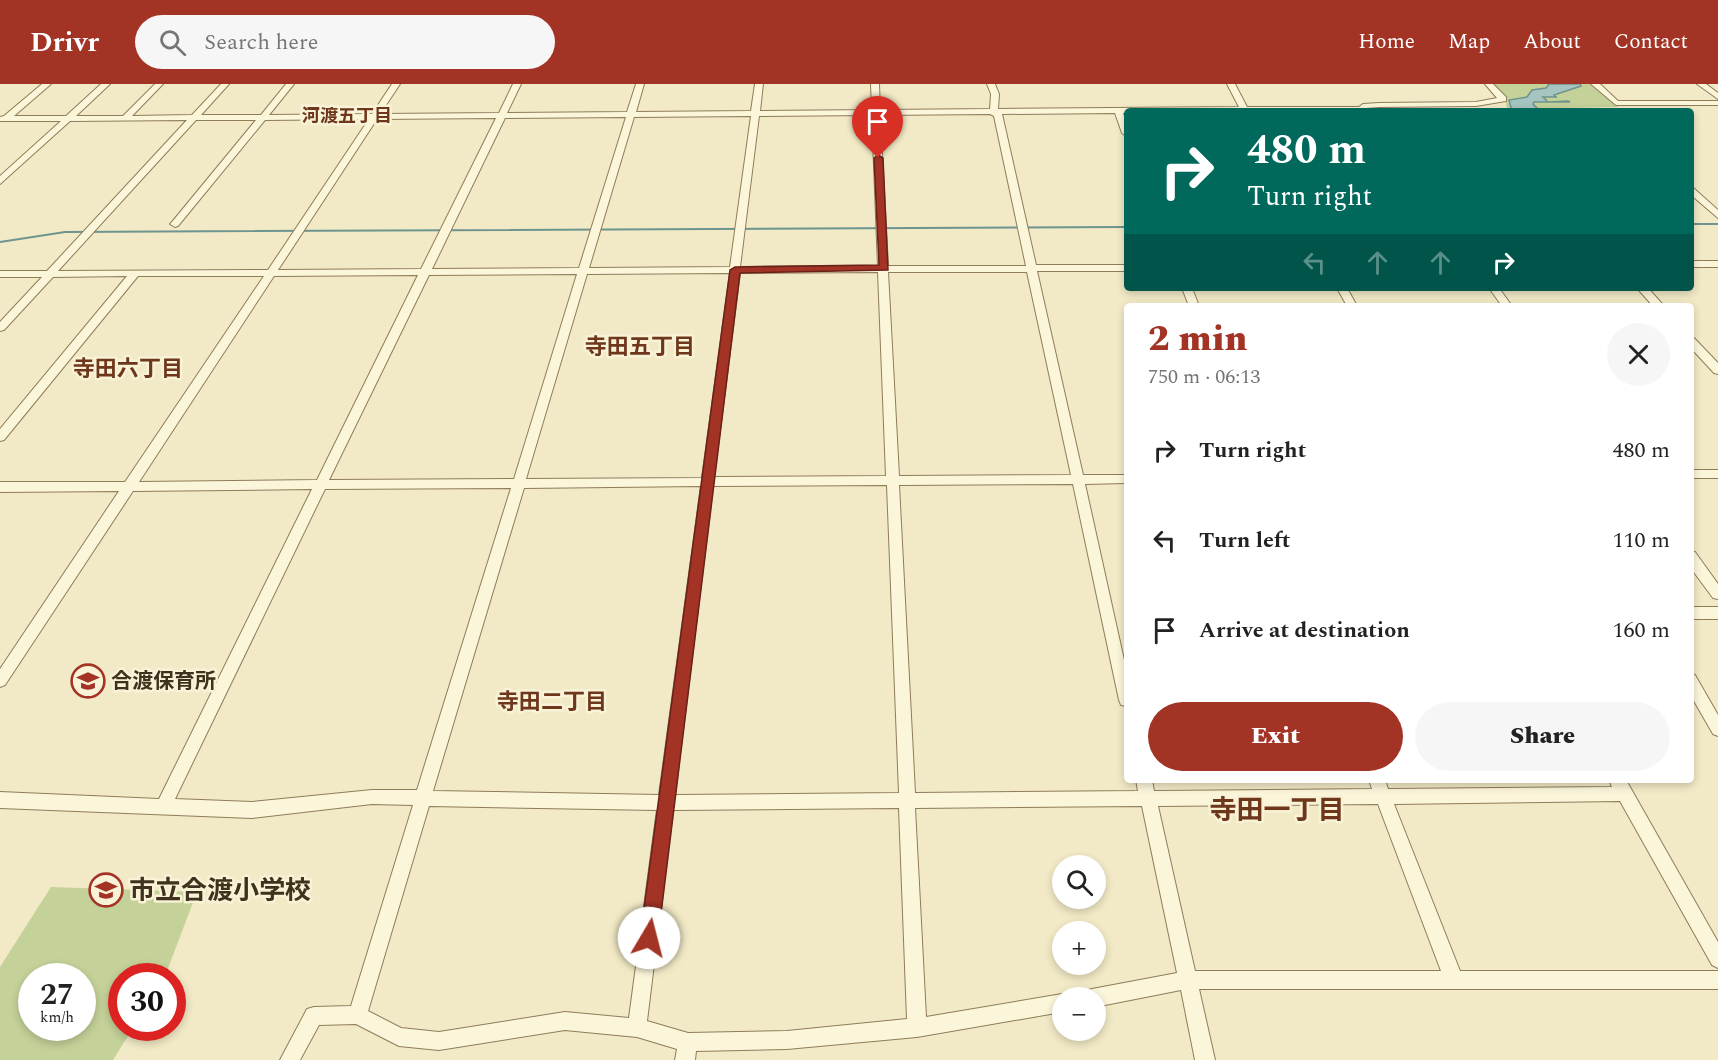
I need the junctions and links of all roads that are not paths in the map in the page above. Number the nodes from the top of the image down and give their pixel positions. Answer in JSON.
{"nodes":[{"id":1,"x":47,"y":84,"type":"edge"},
{"id":2,"x":106,"y":84,"type":"edge"},
{"id":3,"x":159,"y":84,"type":"edge"},
{"id":4,"x":225,"y":84,"type":"edge"},
{"id":5,"x":290,"y":84,"type":"edge"},
{"id":6,"x":396,"y":84,"type":"edge"},
{"id":7,"x":517,"y":84,"type":"edge"},
{"id":8,"x":640,"y":84,"type":"edge"},
{"id":9,"x":759,"y":84,"type":"edge"},
{"id":10,"x":876,"y":84,"type":"edge"},
{"id":11,"x":991,"y":84,"type":"edge"},
{"id":12,"x":1231,"y":84,"type":"edge"},
{"id":13,"x":1489,"y":84,"type":"edge"},
{"id":14,"x":1595,"y":84,"type":"edge"},
{"id":15,"x":1701,"y":84,"type":"edge"},
{"id":16,"x":1718,"y":97,"type":"edge"},
{"id":17,"x":1718,"y":103,"type":"edge"},
{"id":18,"x":1476,"y":104,"type":"junction"},
{"id":19,"x":1244,"y":108,"type":"edge"},
{"id":20,"x":1362,"y":108,"type":"edge"},
{"id":21,"x":1479,"y":108,"type":"edge"},
{"id":22,"x":1118,"y":111,"type":"junction"},
{"id":23,"x":1124,"y":111,"type":"edge"},
{"id":24,"x":996,"y":114,"type":"junction"},
{"id":25,"x":876,"y":115,"type":"junction"},
{"id":26,"x":630,"y":116,"type":"junction"},
{"id":27,"x":754,"y":116,"type":"junction"},
{"id":28,"x":375,"y":117,"type":"junction"},
{"id":29,"x":500,"y":117,"type":"junction"},
{"id":30,"x":70,"y":118,"type":"junction"},
{"id":31,"x":194,"y":118,"type":"junction"},
{"id":32,"x":263,"y":118,"type":"junction"},
{"id":33,"x":124,"y":119,"type":"junction"},
{"id":34,"x":2,"y":121,"type":"edge"},
{"id":35,"x":1124,"y":128,"type":"edge"},
{"id":36,"x":0,"y":181,"type":"edge"},
{"id":37,"x":1694,"y":192,"type":"edge"},
{"id":38,"x":1718,"y":215,"type":"edge"},
{"id":39,"x":175,"y":224,"type":"dead end"},
{"id":40,"x":1694,"y":264,"type":"edge"},
{"id":41,"x":1718,"y":264,"type":"edge"},
{"id":42,"x":884,"y":268,"type":"junction"},
{"id":43,"x":1032,"y":268,"type":"junction"},
{"id":44,"x":1124,"y":268,"type":"edge"},
{"id":45,"x":735,"y":270,"type":"junction"},
{"id":46,"x":582,"y":271,"type":"junction"},
{"id":47,"x":424,"y":272,"type":"junction"},
{"id":48,"x":50,"y":273,"type":"junction"},
{"id":49,"x":135,"y":273,"type":"junction"},
{"id":50,"x":270,"y":273,"type":"junction"},
{"id":51,"x":0,"y":274,"type":"edge"},
{"id":52,"x":1645,"y":291,"type":"edge"},
{"id":53,"x":1656,"y":303,"type":"edge"},
{"id":54,"x":0,"y":328,"type":"edge"},
{"id":55,"x":1694,"y":344,"type":"edge"},
{"id":56,"x":1718,"y":370,"type":"edge"},
{"id":57,"x":0,"y":437,"type":"edge"},
{"id":58,"x":1694,"y":474,"type":"edge"},
{"id":59,"x":1718,"y":474,"type":"edge"},
{"id":60,"x":1124,"y":479,"type":"edge"},
{"id":61,"x":1078,"y":480,"type":"junction"},
{"id":62,"x":893,"y":481,"type":"junction"},
{"id":63,"x":707,"y":482,"type":"junction"},
{"id":64,"x":518,"y":483,"type":"junction"},
{"id":65,"x":321,"y":485,"type":"junction"},
{"id":66,"x":129,"y":486,"type":"junction"},
{"id":67,"x":0,"y":487,"type":"edge"},
{"id":68,"x":1694,"y":561,"type":"edge"},
{"id":69,"x":1718,"y":594,"type":"edge"},
{"id":70,"x":1694,"y":613,"type":"edge"},
{"id":71,"x":1718,"y":613,"type":"edge"},
{"id":72,"x":0,"y":681,"type":"edge"},
{"id":73,"x":1694,"y":686,"type":"edge"},
{"id":74,"x":1124,"y":691,"type":"edge"},
{"id":75,"x":1718,"y":729,"type":"edge"},
{"id":76,"x":1145,"y":783,"type":"edge"},
{"id":77,"x":1621,"y":787,"type":"edge"},
{"id":78,"x":1381,"y":788,"type":"edge"},
{"id":79,"x":423,"y":799,"type":"junction"},
{"id":80,"x":0,"y":800,"type":"edge"},
{"id":81,"x":1149,"y":800,"type":"junction"},
{"id":82,"x":908,"y":802,"type":"junction"},
{"id":83,"x":667,"y":803,"type":"junction"},
{"id":84,"x":164,"y":805,"type":"junction"},
{"id":85,"x":1718,"y":959,"type":"edge"},
{"id":86,"x":1187,"y":980,"type":"junction"},
{"id":87,"x":1454,"y":980,"type":"junction"},
{"id":88,"x":1718,"y":980,"type":"edge"},
{"id":89,"x":1106,"y":995,"type":"edge"},
{"id":90,"x":1052,"y":1005,"type":"edge"},
{"id":91,"x":357,"y":1015,"type":"junction"},
{"id":92,"x":637,"y":1028,"type":"junction"},
{"id":93,"x":917,"y":1028,"type":"junction"},
{"id":94,"x":687,"y":1051,"type":"edge"},
{"id":95,"x":290,"y":1060,"type":"edge"},
{"id":96,"x":1205,"y":1060,"type":"edge"}],
"edges":[{"from":1,"to":34,"type":"street"},
{"from":2,"to":30,"type":"street"},
{"from":3,"to":33,"type":"street"},
{"from":4,"to":31,"type":"street"},
{"from":5,"to":32,"type":"street"},
{"from":6,"to":28,"type":"street"},
{"from":7,"to":29,"type":"street"},
{"from":8,"to":26,"type":"street"},
{"from":9,"to":27,"type":"street"},
{"from":10,"to":25,"type":"street"},
{"from":11,"to":24,"type":"street"},
{"from":12,"to":19,"type":"street"},
{"from":13,"to":18,"type":"street"},
{"from":14,"to":17,"type":"street"},
{"from":15,"to":16,"type":"street"},
{"from":18,"to":20,"type":"street"},
{"from":18,"to":21,"type":"street"},
{"from":22,"to":23,"type":"street"},
{"from":22,"to":24,"type":"street"},
{"from":22,"to":35,"type":"street"},
{"from":24,"to":25,"type":"street"},
{"from":24,"to":43,"type":"street"},
{"from":25,"to":27,"type":"street"},
{"from":25,"to":42,"type":"street"},
{"from":26,"to":27,"type":"street"},
{"from":26,"to":29,"type":"street"},
{"from":26,"to":46,"type":"street"},
{"from":27,"to":45,"type":"street"},
{"from":28,"to":29,"type":"street"},
{"from":28,"to":32,"type":"street"},
{"from":28,"to":50,"type":"street"},
{"from":29,"to":47,"type":"street"},
{"from":30,"to":33,"type":"street"},
{"from":30,"to":34,"type":"street"},
{"from":30,"to":36,"type":"street"},
{"from":31,"to":32,"type":"street"},
{"from":31,"to":33,"type":"street"},
{"from":31,"to":48,"type":"street"},
{"from":32,"to":39,"type":"street"},
{"from":37,"to":38,"type":"street"},
{"from":40,"to":41,"type":"street"},
{"from":42,"to":43,"type":"street"},
{"from":42,"to":45,"type":"street"},
{"from":42,"to":62,"type":"street"},
{"from":43,"to":44,"type":"street"},
{"from":43,"to":61,"type":"street"},
{"from":45,"to":46,"type":"street"},
{"from":45,"to":63,"type":"street"},
{"from":46,"to":47,"type":"street"},
{"from":46,"to":64,"type":"street"},
{"from":47,"to":50,"type":"street"},
{"from":47,"to":65,"type":"street"},
{"from":48,"to":49,"type":"street"},
{"from":48,"to":51,"type":"street"},
{"from":48,"to":54,"type":"street"},
{"from":49,"to":50,"type":"street"},
{"from":49,"to":57,"type":"street"},
{"from":50,"to":66,"type":"street"},
{"from":52,"to":53,"type":"street"},
{"from":55,"to":56,"type":"street"},
{"from":58,"to":59,"type":"street"},
{"from":60,"to":61,"type":"street"},
{"from":61,"to":62,"type":"street"},
{"from":61,"to":74,"type":"street"},
{"from":62,"to":63,"type":"street"},
{"from":62,"to":82,"type":"street"},
{"from":63,"to":64,"type":"street"},
{"from":63,"to":83,"type":"street"},
{"from":64,"to":65,"type":"street"},
{"from":64,"to":79,"type":"street"},
{"from":65,"to":66,"type":"street"},
{"from":65,"to":84,"type":"street"},
{"from":66,"to":67,"type":"street"},
{"from":66,"to":72,"type":"street"},
{"from":68,"to":69,"type":"street"},
{"from":70,"to":71,"type":"street"},
{"from":73,"to":75,"type":"street"},
{"from":76,"to":81,"type":"street"},
{"from":77,"to":78,"type":"street"},
{"from":77,"to":85,"type":"street"},
{"from":78,"to":81,"type":"street"},
{"from":78,"to":87,"type":"street"},
{"from":79,"to":83,"type":"street"},
{"from":79,"to":84,"type":"street"},
{"from":79,"to":91,"type":"street"},
{"from":80,"to":84,"type":"street"},
{"from":81,"to":82,"type":"street"},
{"from":81,"to":86,"type":"street"},
{"from":82,"to":83,"type":"street"},
{"from":82,"to":93,"type":"street"},
{"from":83,"to":92,"type":"street"},
{"from":86,"to":87,"type":"street"},
{"from":86,"to":89,"type":"street"},
{"from":86,"to":96,"type":"street"},
{"from":87,"to":88,"type":"street"},
{"from":90,"to":93,"type":"street"},
{"from":91,"to":92,"type":"street"},
{"from":91,"to":95,"type":"street"},
{"from":92,"to":94,"type":"street"},
{"from":93,"to":94,"type":"street"}]}
